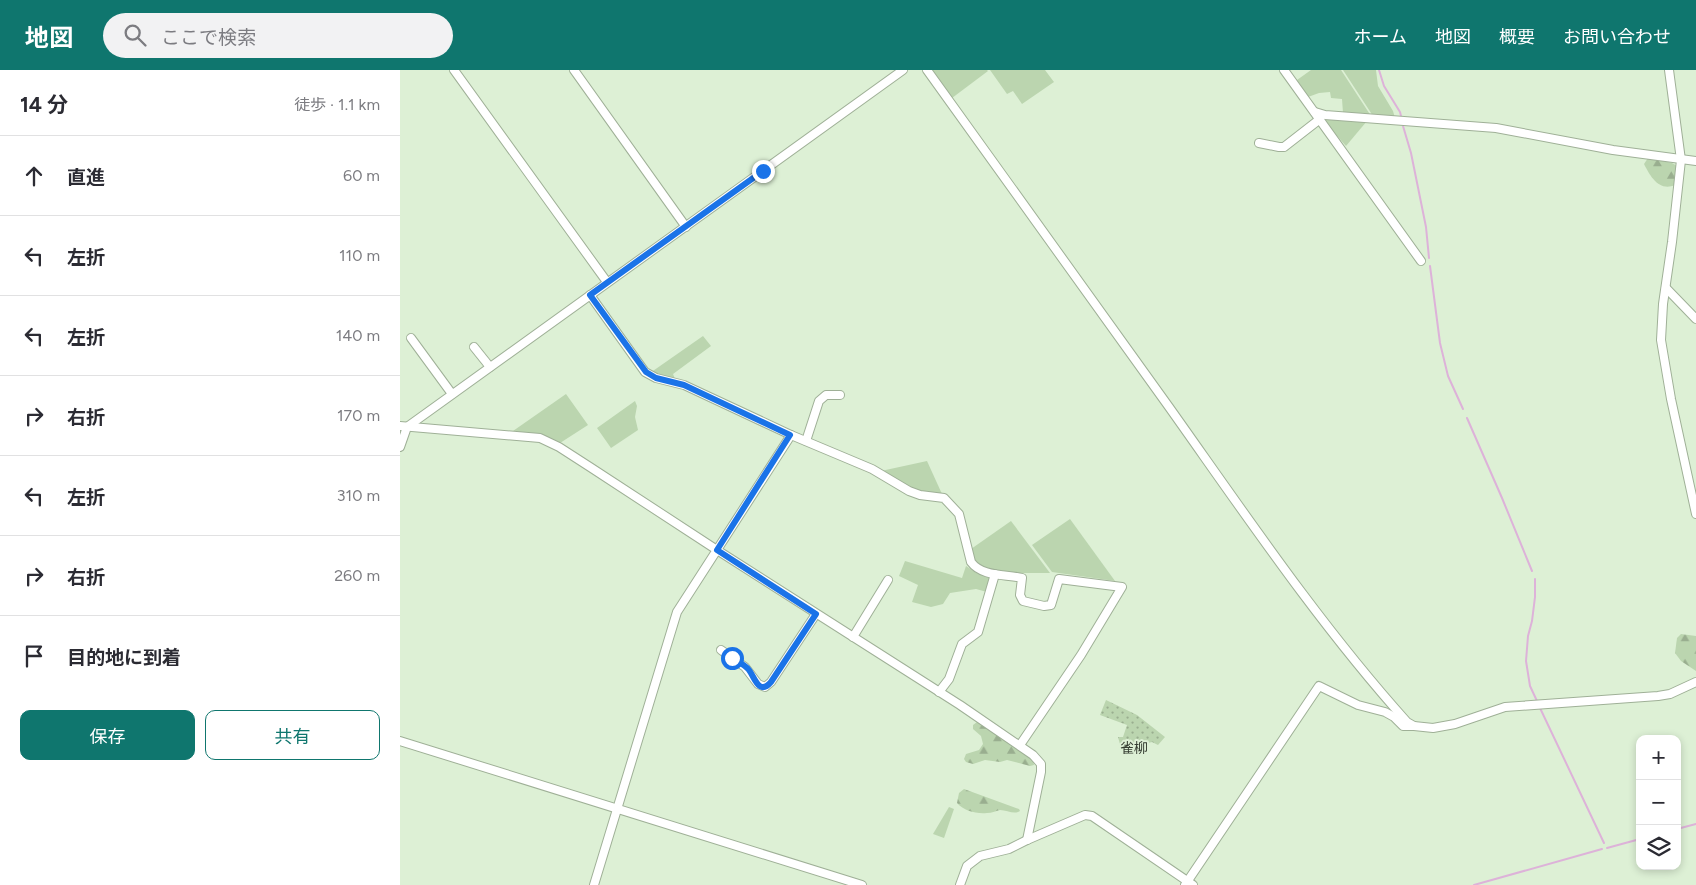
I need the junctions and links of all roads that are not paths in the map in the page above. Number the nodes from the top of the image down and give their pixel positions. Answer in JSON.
{"nodes":[{"id":1,"x":454,"y":70,"type":"edge"},
{"id":2,"x":574,"y":70,"type":"edge"},
{"id":3,"x":903,"y":70,"type":"edge"},
{"id":4,"x":926,"y":70,"type":"edge"},
{"id":5,"x":1284,"y":70,"type":"edge"},
{"id":6,"x":1669,"y":70,"type":"edge"},
{"id":7,"x":1315,"y":112,"type":"junction"},
{"id":8,"x":1320,"y":119,"type":"junction"},
{"id":9,"x":1259,"y":143,"type":"dead end"},
{"id":10,"x":1681,"y":160,"type":"junction"},
{"id":11,"x":1696,"y":162,"type":"edge"},
{"id":12,"x":686,"y":226,"type":"junction"},
{"id":13,"x":1421,"y":261,"type":"dead end"},
{"id":14,"x":607,"y":282,"type":"junction"},
{"id":15,"x":1666,"y":288,"type":"junction"},
{"id":16,"x":590,"y":295,"type":"junction"},
{"id":17,"x":1696,"y":319,"type":"edge"},
{"id":18,"x":411,"y":338,"type":"dead end"},
{"id":19,"x":474,"y":347,"type":"dead end"},
{"id":20,"x":490,"y":367,"type":"junction"},
{"id":21,"x":452,"y":394,"type":"junction"},
{"id":22,"x":840,"y":394,"type":"dead end"},
{"id":23,"x":404,"y":426,"type":"edge"},
{"id":24,"x":790,"y":435,"type":"junction"},
{"id":25,"x":806,"y":441,"type":"junction"},
{"id":26,"x":400,"y":447,"type":"edge"},
{"id":27,"x":1696,"y":514,"type":"edge"},
{"id":28,"x":717,"y":550,"type":"junction"},
{"id":29,"x":995,"y":574,"type":"junction"},
{"id":30,"x":888,"y":580,"type":"dead end"},
{"id":31,"x":816,"y":614,"type":"junction"},
{"id":32,"x":853,"y":637,"type":"junction"},
{"id":33,"x":721,"y":650,"type":"dead end"},
{"id":34,"x":1696,"y":682,"type":"edge"},
{"id":35,"x":939,"y":692,"type":"junction"},
{"id":36,"x":1414,"y":726,"type":"junction"},
{"id":37,"x":400,"y":741,"type":"edge"},
{"id":38,"x":1020,"y":745,"type":"junction"},
{"id":39,"x":618,"y":808,"type":"junction"},
{"id":40,"x":1027,"y":840,"type":"junction"},
{"id":41,"x":1189,"y":884,"type":"edge"},
{"id":42,"x":594,"y":885,"type":"edge"},
{"id":43,"x":862,"y":885,"type":"edge"},
{"id":44,"x":960,"y":885,"type":"edge"}],
"edges":[{"from":1,"to":14,"type":"street"},
{"from":2,"to":12,"type":"street"},
{"from":3,"to":12,"type":"street"},
{"from":4,"to":36,"type":"street"},
{"from":5,"to":7,"type":"street"},
{"from":6,"to":10,"type":"street"},
{"from":7,"to":8,"type":"street"},
{"from":7,"to":10,"type":"street"},
{"from":8,"to":9,"type":"street"},
{"from":8,"to":13,"type":"street"},
{"from":10,"to":11,"type":"street"},
{"from":10,"to":15,"type":"street"},
{"from":12,"to":14,"type":"street"},
{"from":14,"to":16,"type":"street"},
{"from":15,"to":17,"type":"street"},
{"from":15,"to":27,"type":"street"},
{"from":16,"to":20,"type":"street"},
{"from":16,"to":24,"type":"street"},
{"from":18,"to":21,"type":"street"},
{"from":19,"to":20,"type":"street"},
{"from":20,"to":21,"type":"street"},
{"from":21,"to":23,"type":"street"},
{"from":22,"to":25,"type":"street"},
{"from":23,"to":26,"type":"street"},
{"from":23,"to":28,"type":"street"},
{"from":24,"to":25,"type":"street"},
{"from":24,"to":28,"type":"street"},
{"from":25,"to":29,"type":"street"},
{"from":28,"to":31,"type":"street"},
{"from":28,"to":39,"type":"street"},
{"from":29,"to":35,"type":"street"},
{"from":29,"to":38,"type":"street"},
{"from":30,"to":32,"type":"street"},
{"from":31,"to":32,"type":"street"},
{"from":31,"to":33,"type":"street"},
{"from":32,"to":35,"type":"street"},
{"from":34,"to":36,"type":"street"},
{"from":35,"to":38,"type":"street"},
{"from":36,"to":41,"type":"street"},
{"from":37,"to":39,"type":"street"},
{"from":38,"to":40,"type":"street"},
{"from":39,"to":42,"type":"street"},
{"from":39,"to":43,"type":"street"},
{"from":40,"to":41,"type":"street"},
{"from":40,"to":44,"type":"street"}]}
